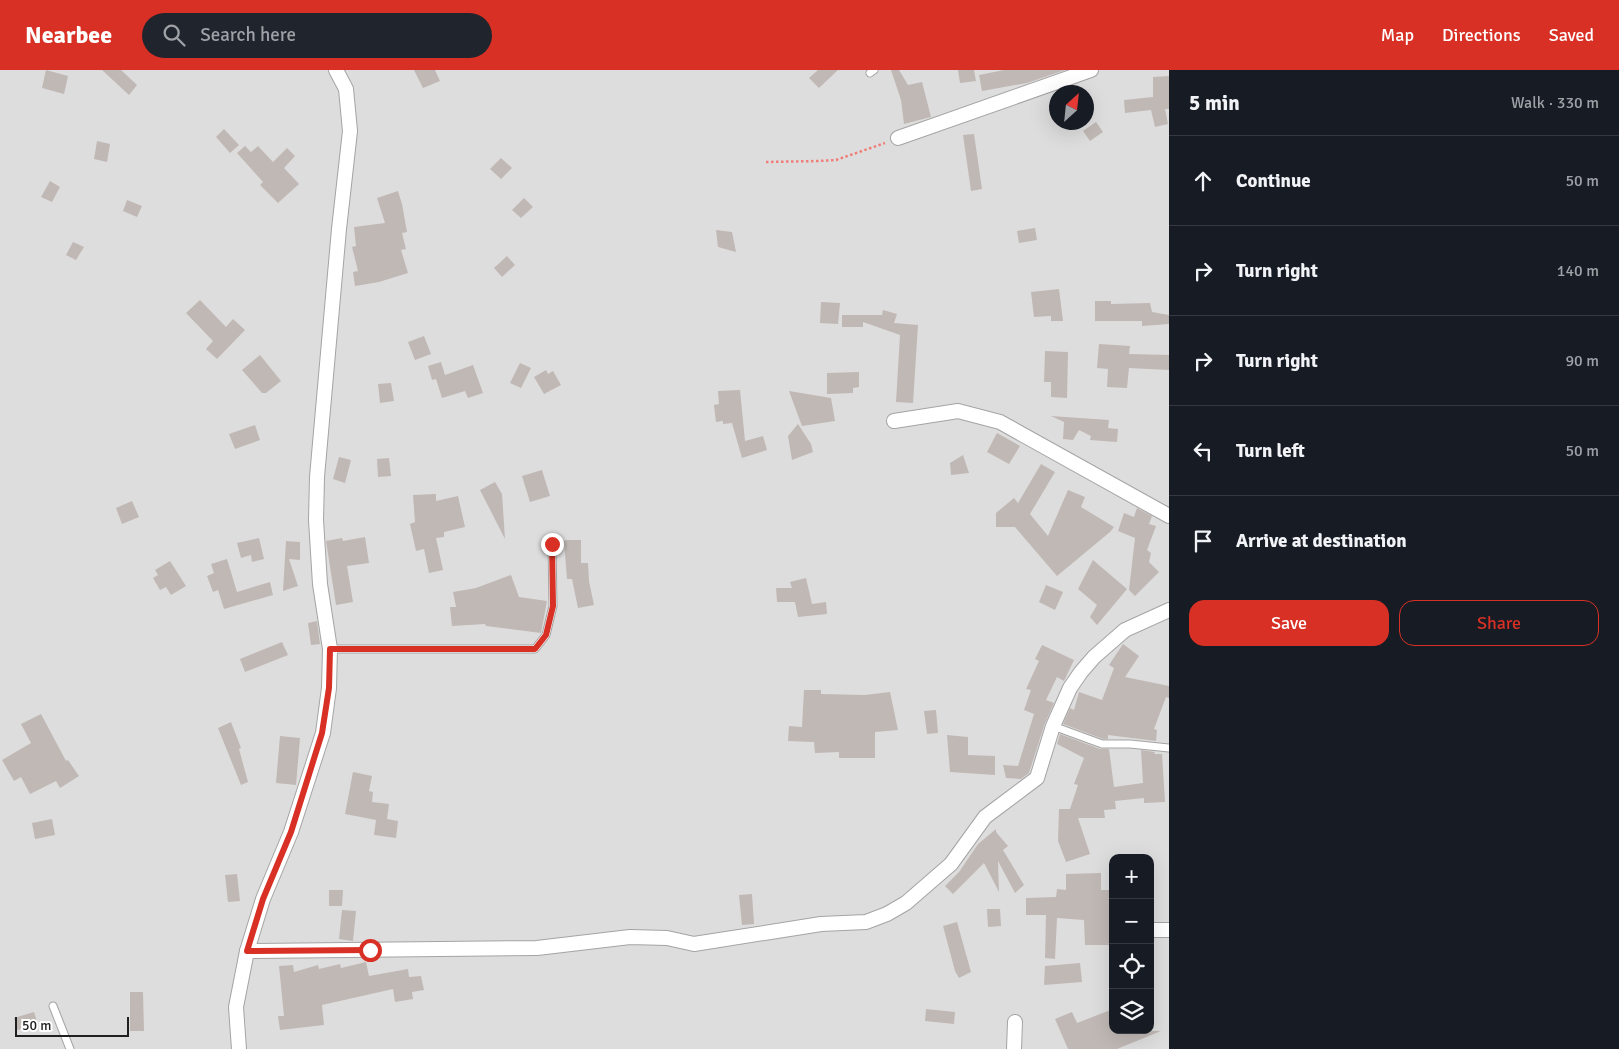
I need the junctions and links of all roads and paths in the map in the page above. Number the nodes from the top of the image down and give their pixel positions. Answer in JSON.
{"nodes":[{"id":1,"x":336,"y":70,"type":"edge"},
{"id":2,"x":1091,"y":70,"type":"edge"},
{"id":3,"x":898,"y":138,"type":"joint"},
{"id":4,"x":766,"y":162,"type":"dead end"},
{"id":5,"x":894,"y":421,"type":"dead end"},
{"id":6,"x":1169,"y":516,"type":"edge"},
{"id":7,"x":552,"y":544,"type":"dead end"},
{"id":8,"x":1169,"y":610,"type":"edge"},
{"id":9,"x":330,"y":649,"type":"junction"},
{"id":10,"x":1053,"y":726,"type":"junction"},
{"id":11,"x":1169,"y":748,"type":"edge"},
{"id":12,"x":1154,"y":930,"type":"edge"},
{"id":13,"x":1169,"y":930,"type":"edge"},
{"id":14,"x":247,"y":951,"type":"junction"},
{"id":15,"x":53,"y":1006,"type":"dead end"},
{"id":16,"x":1015,"y":1022,"type":"dead end"},
{"id":17,"x":70,"y":1049,"type":"edge"},
{"id":18,"x":238,"y":1049,"type":"edge"},
{"id":19,"x":1014,"y":1049,"type":"edge"}],
"edges":[{"from":1,"to":9,"type":"street"},
{"from":2,"to":3,"type":"street"},
{"from":3,"to":4,"type":"path"},
{"from":5,"to":6,"type":"street"},
{"from":7,"to":9,"type":"lane"},
{"from":8,"to":10,"type":"street"},
{"from":9,"to":14,"type":"street"},
{"from":10,"to":11,"type":"lane"},
{"from":10,"to":14,"type":"street"},
{"from":12,"to":13,"type":"street"},
{"from":14,"to":18,"type":"street"},
{"from":15,"to":17,"type":"lane"},
{"from":16,"to":19,"type":"street"}]}
